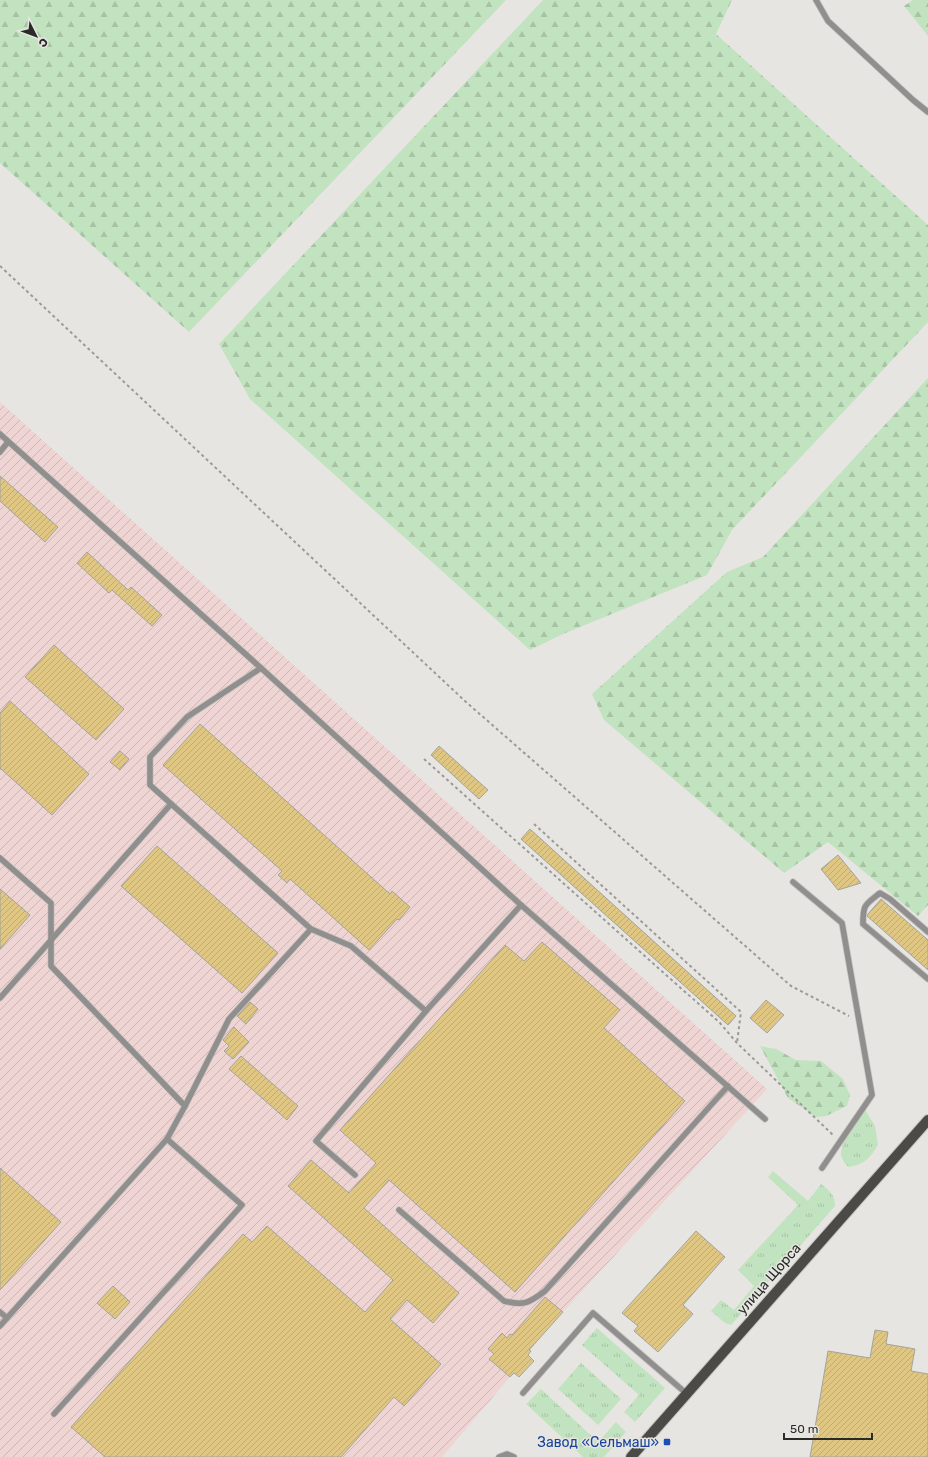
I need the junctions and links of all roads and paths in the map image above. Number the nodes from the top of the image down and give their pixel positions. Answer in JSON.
{"nodes":[{"id":1,"x":816,"y":0,"type":"edge"},
{"id":2,"x":928,"y":112,"type":"edge"},
{"id":3,"x":0,"y":266,"type":"edge"},
{"id":4,"x":0,"y":434,"type":"edge"},
{"id":5,"x":8,"y":442,"type":"junction"},
{"id":6,"x":0,"y":452,"type":"edge"},
{"id":7,"x":260,"y":668,"type":"junction"},
{"id":8,"x":424,"y":760,"type":"dead end"},
{"id":9,"x":171,"y":804,"type":"junction"},
{"id":10,"x":534,"y":824,"type":"dead end"},
{"id":11,"x":0,"y":858,"type":"edge"},
{"id":12,"x":793,"y":882,"type":"dead end"},
{"id":13,"x":520,"y":905,"type":"junction"},
{"id":14,"x":311,"y":929,"type":"junction"},
{"id":15,"x":928,"y":932,"type":"edge"},
{"id":16,"x":51,"y":941,"type":"junction"},
{"id":17,"x":928,"y":979,"type":"edge"},
{"id":18,"x":0,"y":998,"type":"edge"},
{"id":19,"x":426,"y":1011,"type":"junction"},
{"id":20,"x":859,"y":1022,"type":"junction"},
{"id":21,"x":737,"y":1043,"type":"junction"},
{"id":22,"x":728,"y":1086,"type":"junction"},
{"id":23,"x":185,"y":1106,"type":"junction"},
{"id":24,"x":765,"y":1119,"type":"dead end"},
{"id":25,"x":928,"y":1120,"type":"edge"},
{"id":26,"x":167,"y":1138,"type":"junction"},
{"id":27,"x":840,"y":1142,"type":"junction"},
{"id":28,"x":822,"y":1168,"type":"dead end"},
{"id":29,"x":355,"y":1175,"type":"dead end"},
{"id":30,"x":399,"y":1210,"type":"dead end"},
{"id":31,"x":0,"y":1312,"type":"edge"},
{"id":32,"x":7,"y":1318,"type":"junction"},
{"id":33,"x":0,"y":1326,"type":"edge"},
{"id":34,"x":523,"y":1393,"type":"dead end"},
{"id":35,"x":687,"y":1394,"type":"junction"},
{"id":36,"x":54,"y":1414,"type":"dead end"},
{"id":37,"x":499,"y":1457,"type":"edge"},
{"id":38,"x":514,"y":1457,"type":"edge"},
{"id":39,"x":631,"y":1457,"type":"edge"}],
"edges":[{"from":1,"to":2,"type":"lane"},
{"from":3,"to":20,"type":"path"},
{"from":4,"to":5,"type":"lane"},
{"from":5,"to":6,"type":"lane"},
{"from":5,"to":7,"type":"lane"},
{"from":7,"to":9,"type":"lane"},
{"from":7,"to":13,"type":"lane"},
{"from":8,"to":21,"type":"path"},
{"from":9,"to":14,"type":"lane"},
{"from":9,"to":16,"type":"lane"},
{"from":10,"to":21,"type":"path"},
{"from":11,"to":16,"type":"lane"},
{"from":12,"to":20,"type":"lane"},
{"from":13,"to":19,"type":"lane"},
{"from":13,"to":22,"type":"lane"},
{"from":14,"to":19,"type":"lane"},
{"from":14,"to":23,"type":"lane"},
{"from":15,"to":17,"type":"lane"},
{"from":16,"to":18,"type":"lane"},
{"from":16,"to":23,"type":"lane"},
{"from":19,"to":29,"type":"lane"},
{"from":20,"to":27,"type":"lane"},
{"from":21,"to":27,"type":"path"},
{"from":22,"to":24,"type":"lane"},
{"from":22,"to":30,"type":"lane"},
{"from":23,"to":26,"type":"lane"},
{"from":25,"to":35,"type":"main road","name":"улица Щорса"},
{"from":26,"to":32,"type":"lane"},
{"from":26,"to":36,"type":"lane"},
{"from":27,"to":28,"type":"lane"},
{"from":31,"to":32,"type":"lane"},
{"from":32,"to":33,"type":"lane"},
{"from":34,"to":35,"type":"lane"},
{"from":35,"to":39,"type":"main road","name":"улица Щорса"},
{"from":37,"to":38,"type":"lane"}]}
